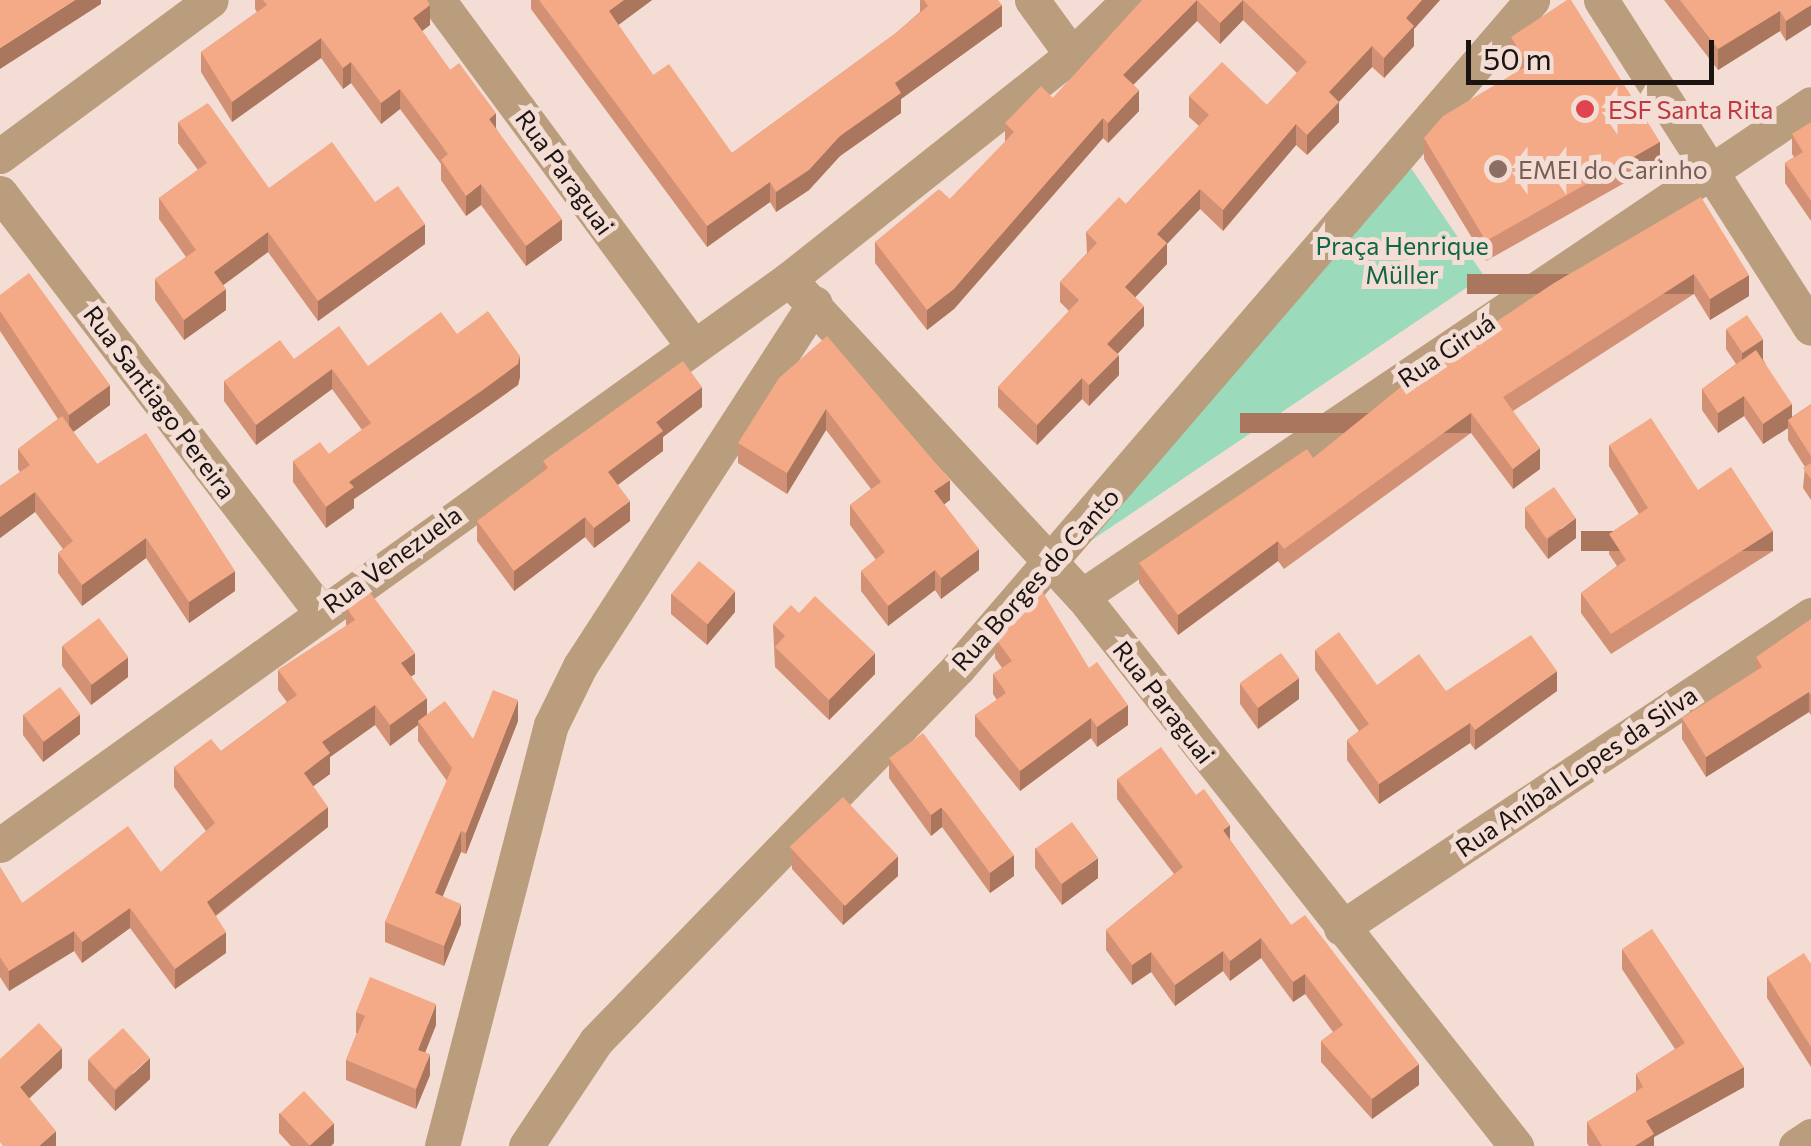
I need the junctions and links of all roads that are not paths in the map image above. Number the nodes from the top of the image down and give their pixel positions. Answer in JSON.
{"nodes":[{"id":1,"x":211,"y":0,"type":"edge"},
{"id":2,"x":438,"y":0,"type":"edge"},
{"id":3,"x":1032,"y":0,"type":"edge"},
{"id":4,"x":1129,"y":0,"type":"edge"},
{"id":5,"x":1532,"y":0,"type":"edge"},
{"id":6,"x":1601,"y":0,"type":"edge"},
{"id":7,"x":1072,"y":55,"type":"junction"},
{"id":8,"x":1811,"y":104,"type":"edge"},
{"id":9,"x":0,"y":156,"type":"edge"},
{"id":10,"x":1707,"y":173,"type":"junction"},
{"id":11,"x":0,"y":193,"type":"edge"},
{"id":12,"x":789,"y":278,"type":"junction"},
{"id":13,"x":816,"y":303,"type":"junction"},
{"id":14,"x":1811,"y":328,"type":"edge"},
{"id":15,"x":692,"y":343,"type":"junction"},
{"id":16,"x":1052,"y":561,"type":"junction"},
{"id":17,"x":1082,"y":596,"type":"junction"},
{"id":18,"x":320,"y":611,"type":"junction"},
{"id":19,"x":1811,"y":615,"type":"edge"},
{"id":20,"x":0,"y":845,"type":"edge"},
{"id":21,"x":1341,"y":928,"type":"junction"},
{"id":22,"x":1811,"y":1136,"type":"edge"},
{"id":23,"x":442,"y":1146,"type":"edge"},
{"id":24,"x":526,"y":1146,"type":"edge"},
{"id":25,"x":1516,"y":1146,"type":"edge"},
{"id":26,"x":1796,"y":1146,"type":"edge"}],
"edges":[{"from":1,"to":9,"type":"street"},
{"from":2,"to":15,"type":"street","name":"Rua Paraguai"},
{"from":3,"to":7,"type":"street"},
{"from":4,"to":7,"type":"street","name":"Rua Venezuela"},
{"from":5,"to":16,"type":"street","name":"Rua Borges do Canto"},
{"from":6,"to":10,"type":"street"},
{"from":7,"to":12,"type":"street","name":"Rua Venezuela"},
{"from":8,"to":10,"type":"street","name":"Rua Giruá"},
{"from":10,"to":14,"type":"street"},
{"from":10,"to":17,"type":"street","name":"Rua Giruá"},
{"from":11,"to":18,"type":"street","name":"Rua Santiago Pereira"},
{"from":12,"to":13,"type":"street","name":"Rua Paraguai"},
{"from":12,"to":15,"type":"street","name":"Rua Venezuela"},
{"from":13,"to":16,"type":"street","name":"Rua Paraguai"},
{"from":13,"to":23,"type":"street"},
{"from":15,"to":18,"type":"street","name":"Rua Venezuela"},
{"from":16,"to":17,"type":"street","name":"Rua Paraguai"},
{"from":16,"to":24,"type":"street","name":"Rua Borges do Canto"},
{"from":17,"to":21,"type":"street","name":"Rua Paraguai"},
{"from":18,"to":20,"type":"street","name":"Rua Venezuela"},
{"from":19,"to":21,"type":"street","name":"Rua Aníbal Lopes da Silva"},
{"from":21,"to":25,"type":"street","name":"Rua Paraguai"},
{"from":22,"to":26,"type":"street"}]}
